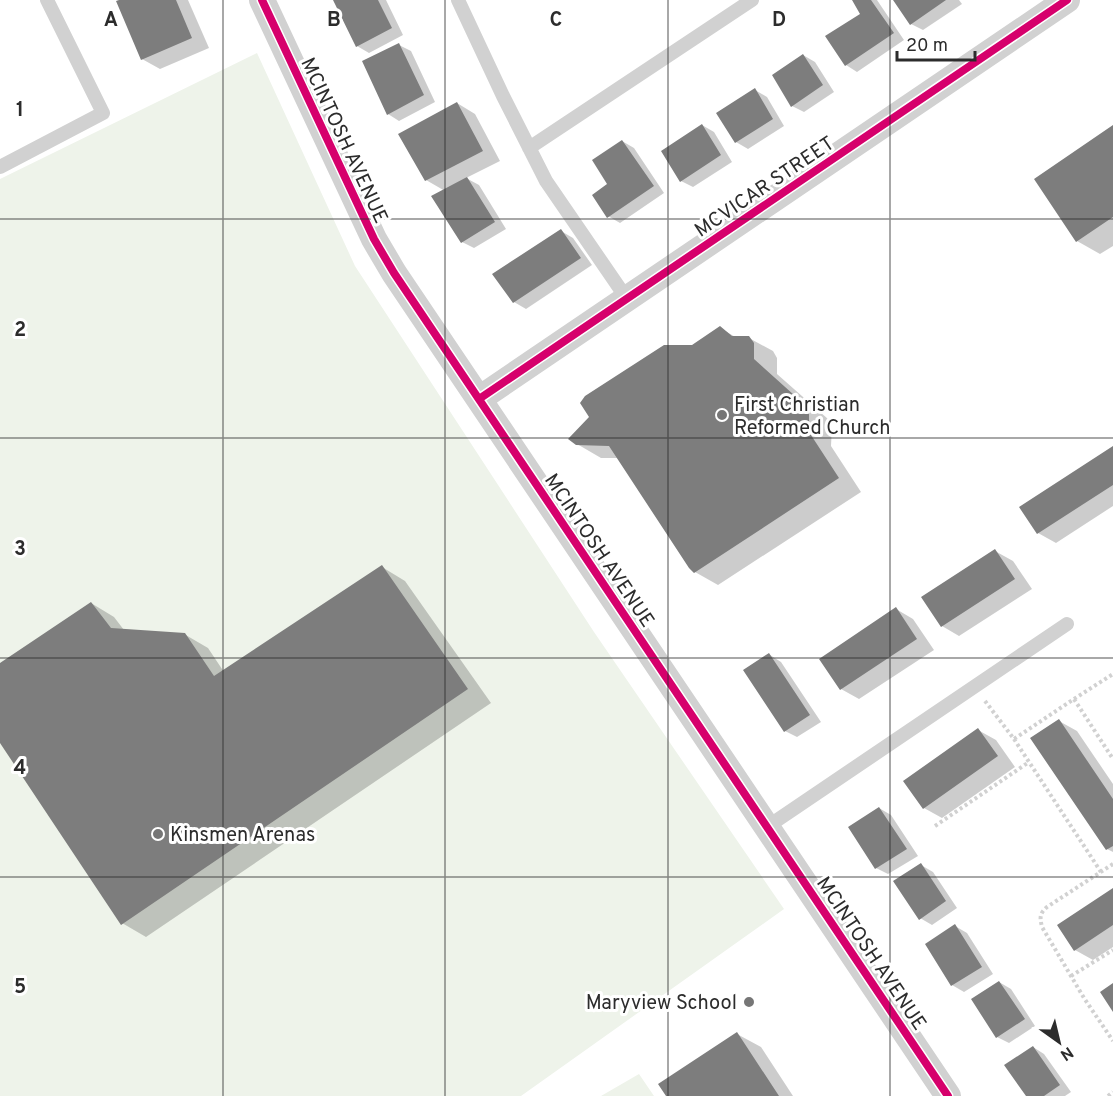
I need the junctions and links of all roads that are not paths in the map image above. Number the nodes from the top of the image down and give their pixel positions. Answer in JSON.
{"nodes":[{"id":1,"x":47,"y":0,"type":"edge"},
{"id":2,"x":262,"y":0,"type":"edge"},
{"id":3,"x":458,"y":0,"type":"edge"},
{"id":4,"x":752,"y":0,"type":"edge"},
{"id":5,"x":1067,"y":0,"type":"edge"},
{"id":6,"x":529,"y":148,"type":"junction"},
{"id":7,"x":0,"y":167,"type":"edge"},
{"id":8,"x":627,"y":299,"type":"junction"},
{"id":9,"x":479,"y":399,"type":"junction"},
{"id":10,"x":1067,"y":624,"type":"dead end"},
{"id":11,"x":767,"y":827,"type":"junction"},
{"id":12,"x":948,"y":1096,"type":"edge"}],
"edges":[{"from":1,"to":7,"type":"lane"},
{"from":2,"to":9,"type":"street","name":"MCINTOSH AVENUE"},
{"from":3,"to":6,"type":"lane"},
{"from":4,"to":6,"type":"lane"},
{"from":5,"to":8,"type":"street","name":"MCVICAR STREET"},
{"from":6,"to":8,"type":"lane"},
{"from":8,"to":9,"type":"street","name":"MCVICAR STREET"},
{"from":9,"to":11,"type":"street","name":"MCINTOSH AVENUE"},
{"from":10,"to":11,"type":"lane"},
{"from":11,"to":12,"type":"street","name":"MCINTOSH AVENUE"}]}
